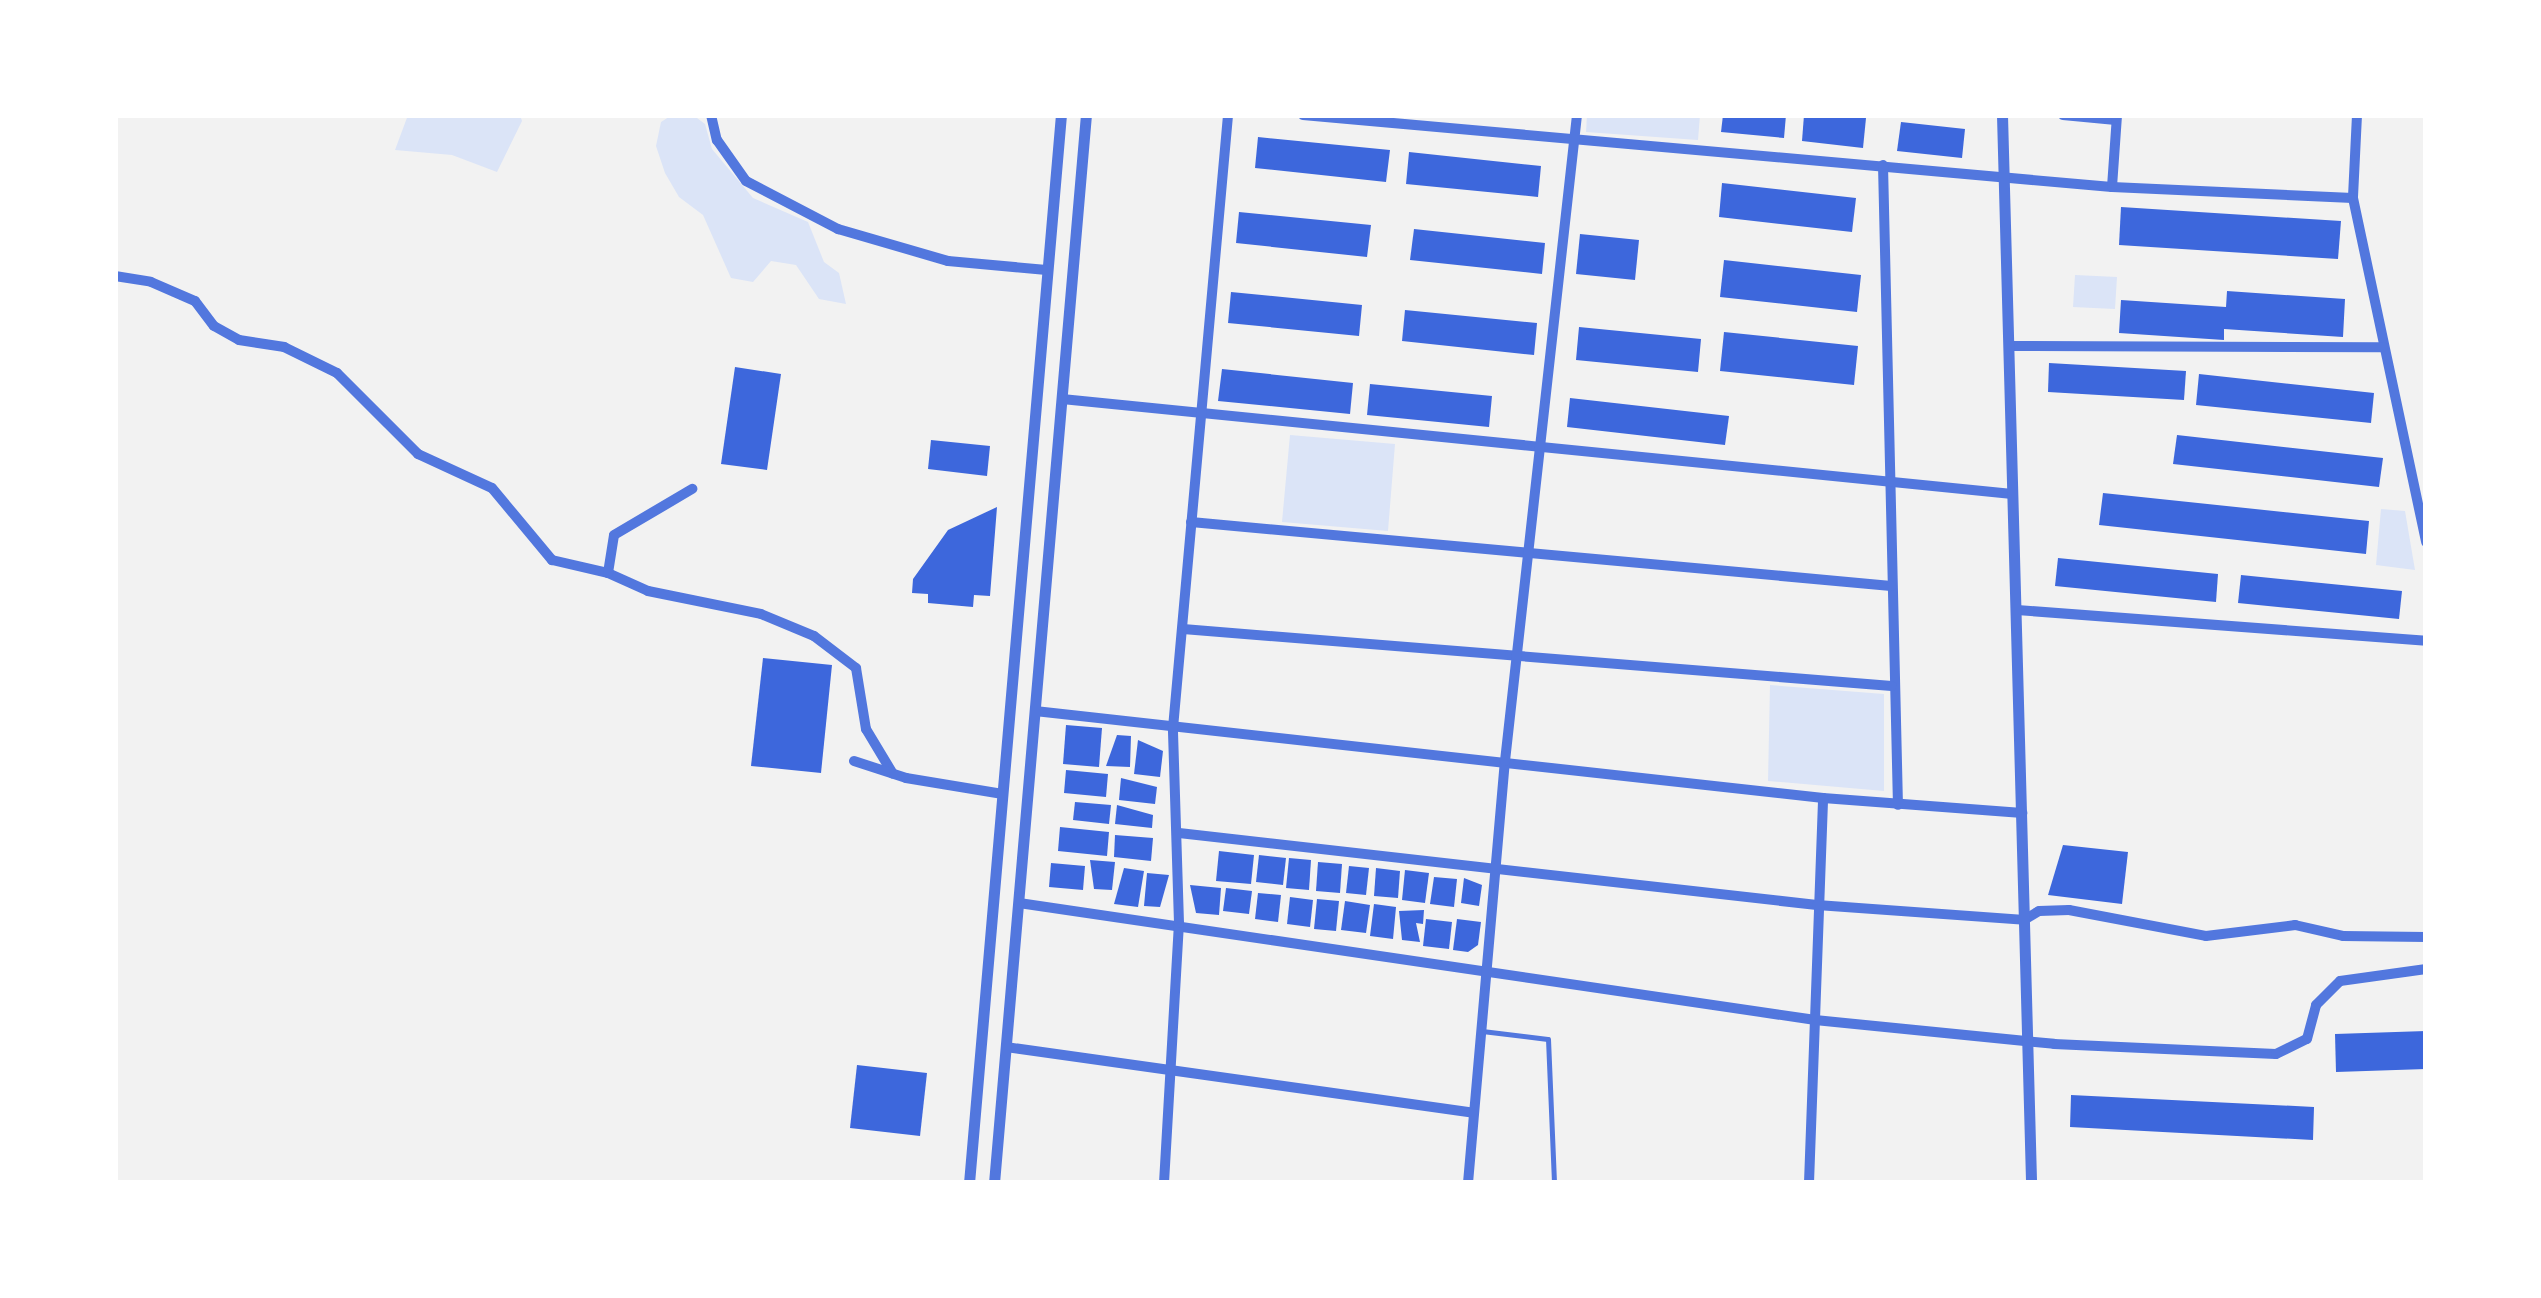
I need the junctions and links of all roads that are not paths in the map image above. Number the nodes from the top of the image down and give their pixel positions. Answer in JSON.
{"nodes":[{"id":1,"x":711,"y":115,"type":"edge"},
{"id":2,"x":1061,"y":115,"type":"edge"},
{"id":3,"x":1086,"y":115,"type":"edge"},
{"id":4,"x":1228,"y":115,"type":"edge"},
{"id":5,"x":1303,"y":115,"type":"edge"},
{"id":6,"x":1577,"y":115,"type":"edge"},
{"id":7,"x":2002,"y":115,"type":"edge"},
{"id":8,"x":2063,"y":115,"type":"edge"},
{"id":9,"x":2357,"y":115,"type":"edge"},
{"id":10,"x":2116,"y":118,"type":"edge"},
{"id":11,"x":1574,"y":143,"type":"junction"},
{"id":12,"x":1883,"y":165,"type":"junction"},
{"id":13,"x":2005,"y":177,"type":"junction"},
{"id":14,"x":2112,"y":187,"type":"junction"},
{"id":15,"x":2353,"y":198,"type":"junction"},
{"id":16,"x":1048,"y":270,"type":"junction"},
{"id":17,"x":115,"y":276,"type":"edge"},
{"id":18,"x":2012,"y":346,"type":"junction"},
{"id":19,"x":2383,"y":347,"type":"junction"},
{"id":20,"x":1062,"y":399,"type":"junction"},
{"id":21,"x":1196,"y":414,"type":"junction"},
{"id":22,"x":1541,"y":447,"type":"junction"},
{"id":23,"x":1889,"y":479,"type":"junction"},
{"id":24,"x":692,"y":489,"type":"dead end"},
{"id":25,"x":2012,"y":494,"type":"junction"},
{"id":26,"x":1191,"y":522,"type":"junction"},
{"id":27,"x":2426,"y":542,"type":"edge"},
{"id":28,"x":1527,"y":551,"type":"junction"},
{"id":29,"x":608,"y":573,"type":"junction"},
{"id":30,"x":1892,"y":586,"type":"junction"},
{"id":31,"x":2017,"y":610,"type":"junction"},
{"id":32,"x":1183,"y":629,"type":"junction"},
{"id":33,"x":2426,"y":641,"type":"edge"},
{"id":34,"x":1516,"y":659,"type":"junction"},
{"id":35,"x":1892,"y":686,"type":"junction"},
{"id":36,"x":1035,"y":711,"type":"junction"},
{"id":37,"x":1174,"y":728,"type":"junction"},
{"id":38,"x":854,"y":761,"type":"dead end"},
{"id":39,"x":1504,"y":761,"type":"junction"},
{"id":40,"x":893,"y":774,"type":"junction"},
{"id":41,"x":1003,"y":794,"type":"junction"},
{"id":42,"x":1824,"y":798,"type":"junction"},
{"id":43,"x":1898,"y":806,"type":"junction"},
{"id":44,"x":2022,"y":813,"type":"junction"},
{"id":45,"x":1178,"y":832,"type":"junction"},
{"id":46,"x":1497,"y":868,"type":"junction"},
{"id":47,"x":1018,"y":902,"type":"junction"},
{"id":48,"x":1817,"y":905,"type":"junction"},
{"id":49,"x":2024,"y":920,"type":"junction"},
{"id":50,"x":1178,"y":923,"type":"junction"},
{"id":51,"x":2426,"y":938,"type":"edge"},
{"id":52,"x":2426,"y":969,"type":"edge"},
{"id":53,"x":1486,"y":972,"type":"junction"},
{"id":54,"x":1815,"y":1020,"type":"junction"},
{"id":55,"x":1482,"y":1031,"type":"junction"},
{"id":56,"x":2026,"y":1042,"type":"junction"},
{"id":57,"x":1006,"y":1047,"type":"junction"},
{"id":58,"x":1173,"y":1070,"type":"junction"},
{"id":59,"x":1473,"y":1113,"type":"junction"},
{"id":60,"x":969,"y":1183,"type":"edge"},
{"id":61,"x":994,"y":1183,"type":"edge"},
{"id":62,"x":1164,"y":1183,"type":"edge"},
{"id":63,"x":1468,"y":1183,"type":"edge"},
{"id":64,"x":1554,"y":1183,"type":"edge"},
{"id":65,"x":1809,"y":1183,"type":"edge"},
{"id":66,"x":2031,"y":1183,"type":"edge"}],
"edges":[{"from":1,"to":16,"type":"street"},
{"from":2,"to":16,"type":"street"},
{"from":3,"to":20,"type":"street"},
{"from":4,"to":21,"type":"street"},
{"from":5,"to":11,"type":"street"},
{"from":6,"to":11,"type":"street"},
{"from":7,"to":13,"type":"street"},
{"from":8,"to":10,"type":"street"},
{"from":9,"to":15,"type":"street"},
{"from":10,"to":14,"type":"street"},
{"from":11,"to":12,"type":"street"},
{"from":11,"to":22,"type":"street"},
{"from":12,"to":13,"type":"street"},
{"from":12,"to":23,"type":"street"},
{"from":13,"to":14,"type":"street"},
{"from":13,"to":18,"type":"street"},
{"from":14,"to":15,"type":"street"},
{"from":15,"to":19,"type":"street"},
{"from":16,"to":41,"type":"street"},
{"from":17,"to":29,"type":"street"},
{"from":18,"to":19,"type":"street"},
{"from":18,"to":25,"type":"street"},
{"from":19,"to":27,"type":"street"},
{"from":20,"to":21,"type":"street"},
{"from":20,"to":36,"type":"street"},
{"from":21,"to":22,"type":"street"},
{"from":21,"to":26,"type":"street"},
{"from":22,"to":23,"type":"street"},
{"from":22,"to":28,"type":"street"},
{"from":23,"to":25,"type":"street"},
{"from":23,"to":30,"type":"street"},
{"from":24,"to":29,"type":"street"},
{"from":25,"to":31,"type":"street"},
{"from":26,"to":28,"type":"street"},
{"from":26,"to":32,"type":"street"},
{"from":28,"to":30,"type":"street"},
{"from":28,"to":34,"type":"street"},
{"from":29,"to":40,"type":"street"},
{"from":30,"to":35,"type":"street"},
{"from":31,"to":33,"type":"street"},
{"from":31,"to":44,"type":"street"},
{"from":32,"to":34,"type":"street"},
{"from":32,"to":37,"type":"street"},
{"from":34,"to":35,"type":"street"},
{"from":34,"to":39,"type":"street"},
{"from":35,"to":43,"type":"street"},
{"from":36,"to":37,"type":"street"},
{"from":36,"to":47,"type":"street"},
{"from":37,"to":39,"type":"street"},
{"from":37,"to":45,"type":"street"},
{"from":38,"to":40,"type":"street"},
{"from":39,"to":42,"type":"street"},
{"from":39,"to":46,"type":"street"},
{"from":40,"to":41,"type":"street"},
{"from":41,"to":60,"type":"street"},
{"from":42,"to":43,"type":"street"},
{"from":42,"to":48,"type":"street"},
{"from":43,"to":44,"type":"street"},
{"from":44,"to":49,"type":"street"},
{"from":45,"to":46,"type":"street"},
{"from":45,"to":50,"type":"street"},
{"from":46,"to":48,"type":"street"},
{"from":46,"to":53,"type":"street"},
{"from":47,"to":50,"type":"street"},
{"from":47,"to":57,"type":"street"},
{"from":48,"to":49,"type":"street"},
{"from":48,"to":54,"type":"street"},
{"from":49,"to":51,"type":"street"},
{"from":49,"to":56,"type":"street"},
{"from":50,"to":53,"type":"street"},
{"from":50,"to":58,"type":"street"},
{"from":52,"to":56,"type":"street"},
{"from":53,"to":54,"type":"street"},
{"from":53,"to":55,"type":"street"},
{"from":54,"to":56,"type":"street"},
{"from":54,"to":65,"type":"street"},
{"from":55,"to":59,"type":"street"},
{"from":55,"to":64,"type":"lane"},
{"from":56,"to":66,"type":"street"},
{"from":57,"to":58,"type":"street"},
{"from":57,"to":61,"type":"street"},
{"from":58,"to":59,"type":"street"},
{"from":58,"to":62,"type":"street"},
{"from":59,"to":63,"type":"street"}]}
